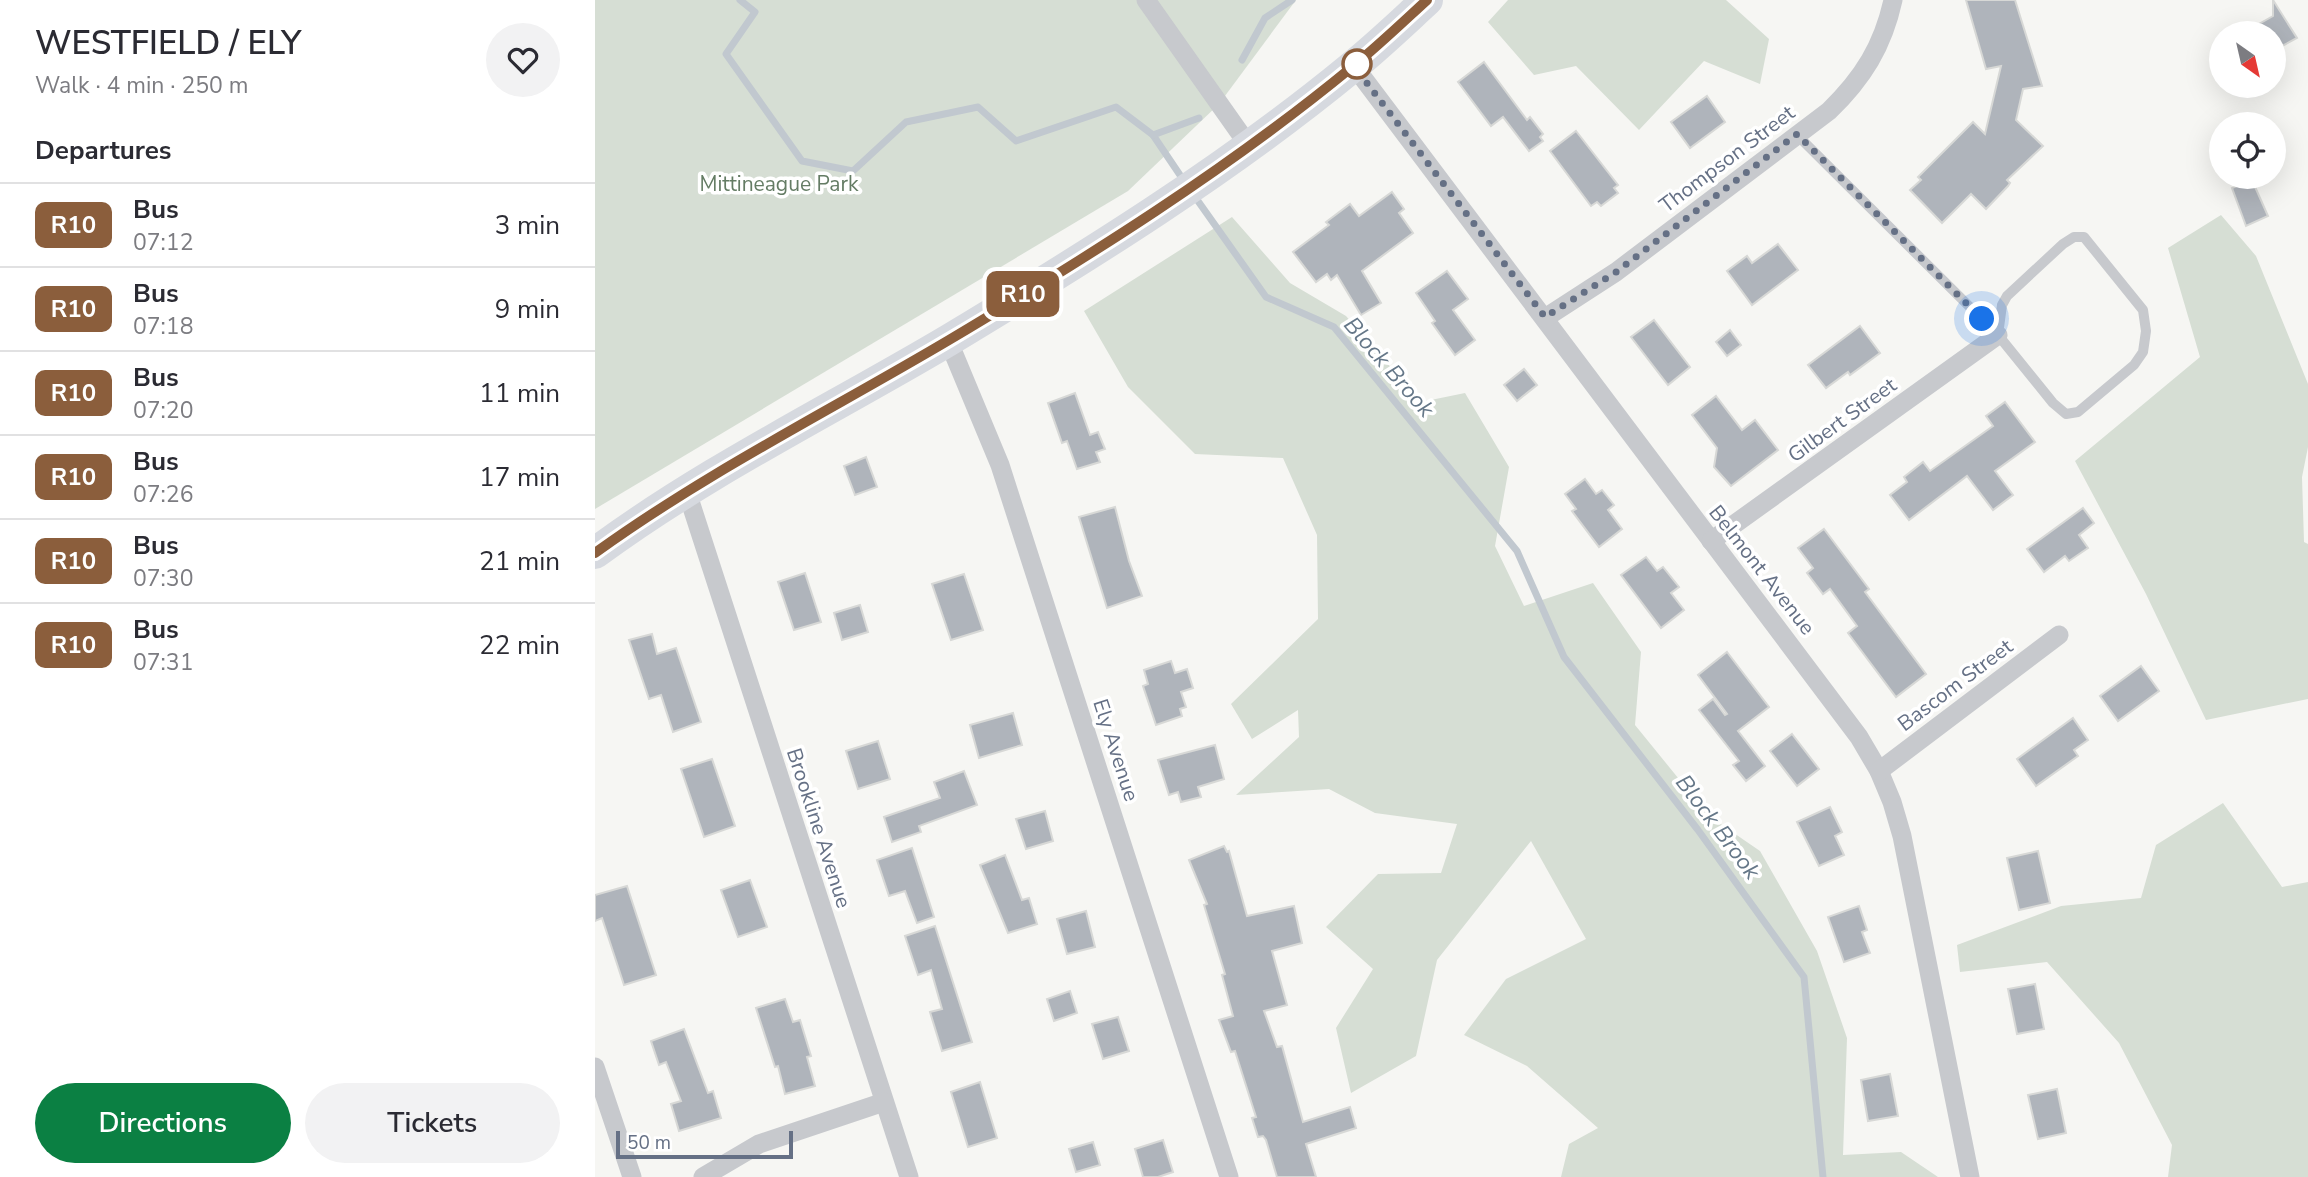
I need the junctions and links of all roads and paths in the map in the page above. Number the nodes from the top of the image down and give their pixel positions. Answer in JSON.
{"nodes":[{"id":1,"x":1146,"y":0,"type":"edge"},
{"id":2,"x":1427,"y":0,"type":"edge"},
{"id":3,"x":1893,"y":0,"type":"edge"},
{"id":4,"x":1354,"y":66,"type":"junction"},
{"id":5,"x":1797,"y":134,"type":"junction"},
{"id":6,"x":1249,"y":146,"type":"junction"},
{"id":7,"x":1545,"y":317,"type":"junction"},
{"id":8,"x":1998,"y":335,"type":"junction"},
{"id":9,"x":948,"y":341,"type":"junction"},
{"id":10,"x":687,"y":492,"type":"junction"},
{"id":11,"x":1711,"y":541,"type":"junction"},
{"id":12,"x":595,"y":552,"type":"edge"},
{"id":13,"x":2059,"y":635,"type":"dead end"},
{"id":14,"x":1879,"y":771,"type":"junction"},
{"id":15,"x":595,"y":1067,"type":"edge"},
{"id":16,"x":884,"y":1102,"type":"junction"},
{"id":17,"x":632,"y":1177,"type":"edge"},
{"id":18,"x":703,"y":1177,"type":"edge"},
{"id":19,"x":909,"y":1177,"type":"edge"},
{"id":20,"x":1229,"y":1177,"type":"edge"},
{"id":21,"x":1970,"y":1177,"type":"edge"}],
"edges":[{"from":1,"to":6,"type":"street"},
{"from":2,"to":4,"type":"main road"},
{"from":3,"to":5,"type":"street","name":"Thompson Street"},
{"from":4,"to":6,"type":"main road"},
{"from":4,"to":7,"type":"street","name":"Belmont Avenue"},
{"from":5,"to":7,"type":"street","name":"Thompson Street"},
{"from":5,"to":8,"type":"lane"},
{"from":6,"to":9,"type":"main road"},
{"from":7,"to":11,"type":"street","name":"Belmont Avenue"},
{"from":8,"to":8,"type":"lane"},
{"from":8,"to":11,"type":"street","name":"Gilbert Street"},
{"from":9,"to":10,"type":"main road"},
{"from":9,"to":20,"type":"street","name":"Ely Avenue"},
{"from":10,"to":12,"type":"main road"},
{"from":10,"to":16,"type":"street","name":"Brookline Avenue"},
{"from":11,"to":14,"type":"street","name":"Belmont Avenue"},
{"from":13,"to":14,"type":"street","name":"Bascom Street"},
{"from":14,"to":21,"type":"street","name":"Belmont Avenue"},
{"from":15,"to":17,"type":"street"},
{"from":16,"to":18,"type":"street"},
{"from":16,"to":19,"type":"street","name":"Brookline Avenue"}]}
